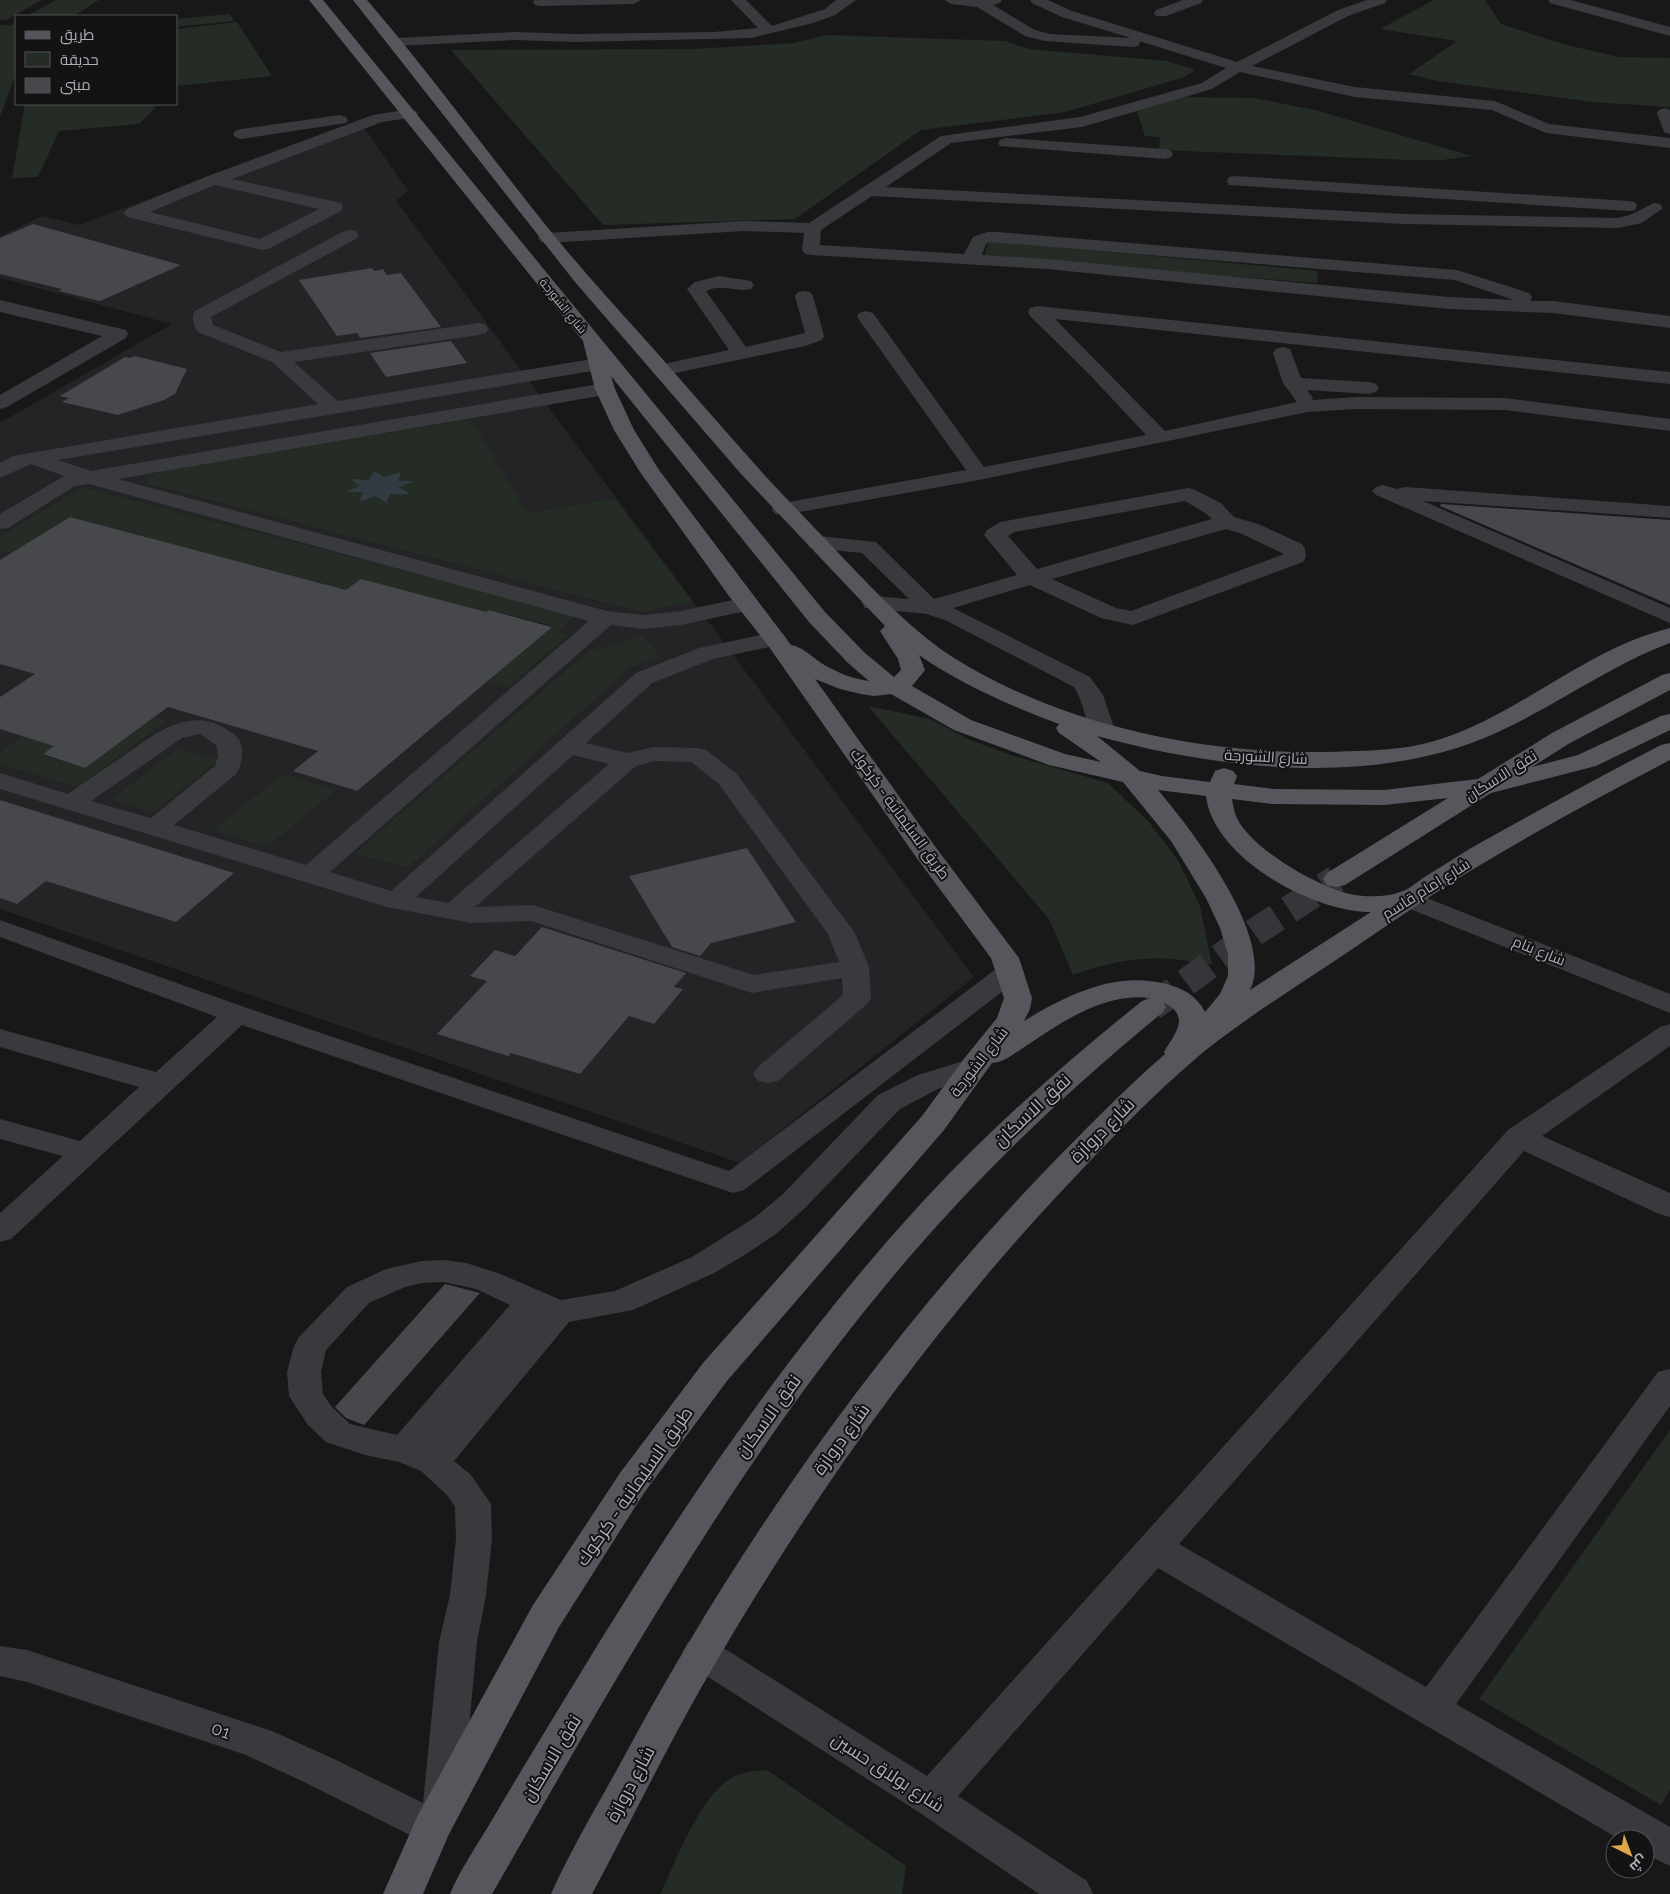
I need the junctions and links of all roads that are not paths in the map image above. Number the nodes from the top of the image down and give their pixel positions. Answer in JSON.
{"nodes":[{"id":1,"x":316,"y":0,"type":"edge"},
{"id":2,"x":360,"y":0,"type":"edge"},
{"id":3,"x":634,"y":0,"type":"edge"},
{"id":4,"x":738,"y":0,"type":"edge"},
{"id":5,"x":849,"y":0,"type":"edge"},
{"id":6,"x":951,"y":0,"type":"edge"},
{"id":7,"x":1037,"y":0,"type":"edge"},
{"id":8,"x":1196,"y":0,"type":"edge"},
{"id":9,"x":1380,"y":0,"type":"edge"},
{"id":10,"x":1555,"y":0,"type":"edge"},
{"id":11,"x":541,"y":1,"type":"edge"},
{"id":12,"x":988,"y":2,"type":"edge"},
{"id":13,"x":1161,"y":13,"type":"dead end"},
{"id":14,"x":552,"y":14,"type":"dead end"},
{"id":15,"x":564,"y":26,"type":"dead end"},
{"id":16,"x":769,"y":31,"type":"junction"},
{"id":17,"x":1668,"y":31,"type":"edge"},
{"id":18,"x":575,"y":38,"type":"junction"},
{"id":19,"x":396,"y":42,"type":"junction"},
{"id":20,"x":1174,"y":46,"type":"junction"},
{"id":21,"x":1238,"y":68,"type":"junction"},
{"id":22,"x":410,"y":114,"type":"junction"},
{"id":23,"x":1664,"y":114,"type":"dead end"},
{"id":24,"x":379,"y":118,"type":"junction"},
{"id":25,"x":1670,"y":129,"type":"edge"},
{"id":26,"x":241,"y":134,"type":"dead end"},
{"id":27,"x":947,"y":139,"type":"junction"},
{"id":28,"x":1670,"y":143,"type":"edge"},
{"id":29,"x":1165,"y":154,"type":"dead end"},
{"id":30,"x":214,"y":180,"type":"junction"},
{"id":31,"x":1235,"y":181,"type":"dead end"},
{"id":32,"x":871,"y":191,"type":"junction"},
{"id":33,"x":1662,"y":208,"type":"edge"},
{"id":34,"x":813,"y":228,"type":"junction"},
{"id":35,"x":350,"y":235,"type":"dead end"},
{"id":36,"x":547,"y":238,"type":"junction"},
{"id":37,"x":971,"y":259,"type":"junction"},
{"id":38,"x":745,"y":285,"type":"dead end"},
{"id":39,"x":804,"y":296,"type":"dead end"},
{"id":40,"x":0,"y":306,"type":"edge"},
{"id":41,"x":1553,"y":307,"type":"junction"},
{"id":42,"x":866,"y":317,"type":"dead end"},
{"id":43,"x":1670,"y":322,"type":"edge"},
{"id":44,"x":479,"y":329,"type":"dead end"},
{"id":45,"x":592,"y":342,"type":"junction"},
{"id":46,"x":1284,"y":353,"type":"dead end"},
{"id":47,"x":741,"y":354,"type":"junction"},
{"id":48,"x":278,"y":358,"type":"junction"},
{"id":49,"x":598,"y":364,"type":"junction"},
{"id":50,"x":661,"y":370,"type":"junction"},
{"id":51,"x":1670,"y":378,"type":"edge"},
{"id":52,"x":495,"y":382,"type":"junction"},
{"id":53,"x":1293,"y":384,"type":"junction"},
{"id":54,"x":606,"y":389,"type":"junction"},
{"id":55,"x":0,"y":403,"type":"edge"},
{"id":56,"x":1505,"y":404,"type":"junction"},
{"id":57,"x":508,"y":405,"type":"junction"},
{"id":58,"x":1308,"y":406,"type":"junction"},
{"id":59,"x":334,"y":409,"type":"junction"},
{"id":60,"x":286,"y":416,"type":"junction"},
{"id":61,"x":1670,"y":425,"type":"edge"},
{"id":62,"x":1160,"y":438,"type":"junction"},
{"id":63,"x":299,"y":441,"type":"junction"},
{"id":64,"x":32,"y":458,"type":"junction"},
{"id":65,"x":0,"y":472,"type":"edge"},
{"id":66,"x":979,"y":474,"type":"junction"},
{"id":67,"x":88,"y":477,"type":"junction"},
{"id":68,"x":783,"y":509,"type":"junction"},
{"id":69,"x":1670,"y":512,"type":"edge"},
{"id":70,"x":1226,"y":522,"type":"junction"},
{"id":71,"x":0,"y":523,"type":"edge"},
{"id":72,"x":818,"y":543,"type":"junction"},
{"id":73,"x":1032,"y":578,"type":"junction"},
{"id":74,"x":873,"y":603,"type":"junction"},
{"id":75,"x":747,"y":604,"type":"junction"},
{"id":76,"x":930,"y":606,"type":"junction"},
{"id":77,"x":1670,"y":616,"type":"edge"},
{"id":78,"x":606,"y":618,"type":"junction"},
{"id":79,"x":1670,"y":635,"type":"edge"},
{"id":80,"x":774,"y":637,"type":"junction"},
{"id":81,"x":1670,"y":680,"type":"edge"},
{"id":82,"x":1035,"y":706,"type":"junction"},
{"id":83,"x":1670,"y":721,"type":"edge"},
{"id":84,"x":1103,"y":730,"type":"junction"},
{"id":85,"x":569,"y":746,"type":"junction"},
{"id":86,"x":1670,"y":750,"type":"edge"},
{"id":87,"x":1240,"y":758,"type":"junction"},
{"id":88,"x":627,"y":760,"type":"junction"},
{"id":89,"x":0,"y":781,"type":"edge"},
{"id":90,"x":71,"y":803,"type":"junction"},
{"id":91,"x":155,"y":828,"type":"junction"},
{"id":92,"x":310,"y":876,"type":"junction"},
{"id":93,"x":1336,"y":879,"type":"tunnel mouth"},
{"id":94,"x":1409,"y":898,"type":"junction"},
{"id":95,"x":396,"y":901,"type":"junction"},
{"id":96,"x":454,"y":911,"type":"junction"},
{"id":97,"x":0,"y":928,"type":"edge"},
{"id":98,"x":855,"y":967,"type":"junction"},
{"id":99,"x":1014,"y":985,"type":"junction"},
{"id":100,"x":1670,"y":1004,"type":"edge"},
{"id":101,"x":1152,"y":1007,"type":"tunnel mouth"},
{"id":102,"x":237,"y":1014,"type":"junction"},
{"id":103,"x":1670,"y":1033,"type":"edge"},
{"id":104,"x":0,"y":1038,"type":"edge"},
{"id":105,"x":1193,"y":1045,"type":"junction"},
{"id":106,"x":973,"y":1067,"type":"junction"},
{"id":107,"x":768,"y":1074,"type":"dead end"},
{"id":108,"x":159,"y":1083,"type":"junction"},
{"id":109,"x":1148,"y":1085,"type":"junction"},
{"id":110,"x":859,"y":1087,"type":"junction"},
{"id":111,"x":889,"y":1102,"type":"junction"},
{"id":112,"x":933,"y":1123,"type":"joint"},
{"id":113,"x":0,"y":1130,"type":"edge"},
{"id":114,"x":1519,"y":1137,"type":"junction"},
{"id":115,"x":85,"y":1152,"type":"junction"},
{"id":116,"x":1670,"y":1206,"type":"edge"},
{"id":117,"x":0,"y":1231,"type":"edge"},
{"id":118,"x":546,"y":1307,"type":"junction"},
{"id":119,"x":1670,"y":1381,"type":"edge"},
{"id":120,"x":419,"y":1456,"type":"junction"},
{"id":121,"x":1153,"y":1548,"type":"junction"},
{"id":122,"x":701,"y":1653,"type":"junction"},
{"id":123,"x":9,"y":1658,"type":"edge"},
{"id":124,"x":1431,"y":1709,"type":"junction"},
{"id":125,"x":931,"y":1798,"type":"junction"},
{"id":126,"x":436,"y":1819,"type":"junction"},
{"id":127,"x":1670,"y":1848,"type":"edge"},
{"id":128,"x":403,"y":1894,"type":"edge"},
{"id":129,"x":470,"y":1894,"type":"edge"},
{"id":130,"x":571,"y":1894,"type":"edge"},
{"id":131,"x":1073,"y":1894,"type":"edge"}],
"edges":[{"from":1,"to":22,"type":"main road","name":"شارع الشورجة"},
{"from":2,"to":19,"type":"main road"},
{"from":3,"to":11,"type":"street"},
{"from":4,"to":16,"type":"street"},
{"from":5,"to":16,"type":"street"},
{"from":6,"to":12,"type":"street"},
{"from":7,"to":20,"type":"street"},
{"from":8,"to":13,"type":"street"},
{"from":9,"to":21,"type":"street"},
{"from":10,"to":17,"type":"street"},
{"from":11,"to":14,"type":"street"},
{"from":12,"to":20,"type":"street"},
{"from":15,"to":18,"type":"street"},
{"from":16,"to":18,"type":"street"},
{"from":18,"to":19,"type":"street"},
{"from":19,"to":36,"type":"main road"},
{"from":20,"to":21,"type":"street"},
{"from":21,"to":27,"type":"street"},
{"from":21,"to":28,"type":"street"},
{"from":22,"to":24,"type":"street"},
{"from":22,"to":45,"type":"main road","name":"شارع الشورجة"},
{"from":23,"to":25,"type":"street"},
{"from":24,"to":26,"type":"street"},
{"from":24,"to":30,"type":"street"},
{"from":27,"to":29,"type":"street"},
{"from":27,"to":32,"type":"street"},
{"from":30,"to":30,"type":"street"},
{"from":31,"to":33,"type":"street"},
{"from":32,"to":33,"type":"street"},
{"from":32,"to":34,"type":"street"},
{"from":34,"to":36,"type":"street"},
{"from":34,"to":37,"type":"street"},
{"from":35,"to":48,"type":"street"},
{"from":36,"to":50,"type":"main road"},
{"from":37,"to":41,"type":"street"},
{"from":37,"to":41,"type":"street"},
{"from":38,"to":47,"type":"street"},
{"from":39,"to":47,"type":"street"},
{"from":40,"to":55,"type":"street"},
{"from":41,"to":43,"type":"street"},
{"from":42,"to":66,"type":"street"},
{"from":44,"to":48,"type":"street"},
{"from":45,"to":49,"type":"main road","name":"شارع الشورجة"},
{"from":45,"to":83,"type":"main road"},
{"from":46,"to":53,"type":"street"},
{"from":47,"to":50,"type":"street"},
{"from":48,"to":59,"type":"street"},
{"from":49,"to":52,"type":"street"},
{"from":49,"to":54,"type":"main road","name":"شارع الشورجة"},
{"from":50,"to":68,"type":"main road"},
{"from":51,"to":62,"type":"street"},
{"from":52,"to":57,"type":"street"},
{"from":52,"to":59,"type":"street"},
{"from":53,"to":56,"type":"street"},
{"from":53,"to":58,"type":"street"},
{"from":54,"to":57,"type":"street"},
{"from":54,"to":75,"type":"main road","name":"شارع الشورجة"},
{"from":56,"to":58,"type":"street"},
{"from":56,"to":61,"type":"street"},
{"from":57,"to":63,"type":"street"},
{"from":58,"to":62,"type":"street"},
{"from":59,"to":60,"type":"street"},
{"from":60,"to":63,"type":"street"},
{"from":60,"to":64,"type":"street"},
{"from":62,"to":66,"type":"street"},
{"from":63,"to":67,"type":"street"},
{"from":64,"to":65,"type":"street"},
{"from":64,"to":67,"type":"street"},
{"from":66,"to":68,"type":"street"},
{"from":67,"to":71,"type":"street"},
{"from":67,"to":78,"type":"street"},
{"from":68,"to":72,"type":"main road"},
{"from":69,"to":77,"type":"street"},
{"from":70,"to":73,"type":"street"},
{"from":70,"to":73,"type":"street"},
{"from":70,"to":73,"type":"street"},
{"from":72,"to":74,"type":"main road"},
{"from":72,"to":76,"type":"street"},
{"from":73,"to":76,"type":"street"},
{"from":74,"to":76,"type":"street"},
{"from":74,"to":80,"type":"main road"},
{"from":74,"to":82,"type":"main road","name":"شارع الشورجة"},
{"from":75,"to":78,"type":"street"},
{"from":75,"to":80,"type":"main road","name":"شارع الشورجة"},
{"from":76,"to":84,"type":"street"},
{"from":78,"to":92,"type":"street"},
{"from":79,"to":87,"type":"main road","name":"شارع الشورجة"},
{"from":80,"to":85,"type":"street"},
{"from":80,"to":99,"type":"main road","name":"طريق السليمانية - كركوك"},
{"from":81,"to":93,"type":"main road","name":"نفق الاسكان"},
{"from":82,"to":84,"type":"main road","name":"شارع الشورجة"},
{"from":82,"to":105,"type":"main road"},
{"from":84,"to":87,"type":"main road","name":"شارع الشورجة"},
{"from":85,"to":88,"type":"street"},
{"from":85,"to":95,"type":"street"},
{"from":86,"to":94,"type":"main road","name":"شارع إمام قاسم"},
{"from":87,"to":94,"type":"main road"},
{"from":88,"to":96,"type":"street"},
{"from":88,"to":98,"type":"street"},
{"from":89,"to":90,"type":"street"},
{"from":90,"to":91,"type":"street"},
{"from":90,"to":91,"type":"street"},
{"from":91,"to":92,"type":"street"},
{"from":92,"to":95,"type":"street"},
{"from":94,"to":100,"type":"street","name":"شارع بتام"},
{"from":94,"to":105,"type":"main road","name":"شارع إمام قاسم"},
{"from":95,"to":96,"type":"street"},
{"from":96,"to":98,"type":"street"},
{"from":97,"to":102,"type":"street"},
{"from":98,"to":107,"type":"street"},
{"from":99,"to":106,"type":"main road","name":"شارع الشورجة"},
{"from":99,"to":110,"type":"street"},
{"from":101,"to":129,"type":"main road","name":"نفق الاسكان"},
{"from":102,"to":108,"type":"street"},
{"from":102,"to":110,"type":"street"},
{"from":103,"to":114,"type":"street"},
{"from":104,"to":108,"type":"street"},
{"from":105,"to":109,"type":"main road","name":"شارع دروازة"},
{"from":106,"to":109,"type":"main road"},
{"from":106,"to":111,"type":"street"},
{"from":106,"to":112,"type":"main road","name":"شارع الشورجة"},
{"from":108,"to":115,"type":"street"},
{"from":109,"to":122,"type":"main road","name":"شارع دروازة"},
{"from":110,"to":111,"type":"street"},
{"from":111,"to":118,"type":"street"},
{"from":112,"to":126,"type":"main road","name":"طريق السليمانية - كركوك"},
{"from":113,"to":115,"type":"street"},
{"from":114,"to":116,"type":"street"},
{"from":114,"to":121,"type":"street"},
{"from":115,"to":117,"type":"street"},
{"from":118,"to":120,"type":"street"},
{"from":118,"to":120,"type":"street"},
{"from":119,"to":124,"type":"street"},
{"from":120,"to":126,"type":"street"},
{"from":121,"to":124,"type":"street"},
{"from":121,"to":125,"type":"street"},
{"from":122,"to":125,"type":"street","name":"شارع بولاق حسين"},
{"from":122,"to":130,"type":"main road","name":"شارع دروازة"},
{"from":123,"to":126,"type":"street","name":"01"},
{"from":124,"to":127,"type":"street"},
{"from":125,"to":131,"type":"street","name":"شارع بولاق حسين"},
{"from":126,"to":128,"type":"main road","name":"طريق السليمانية - كركوك"}]}
